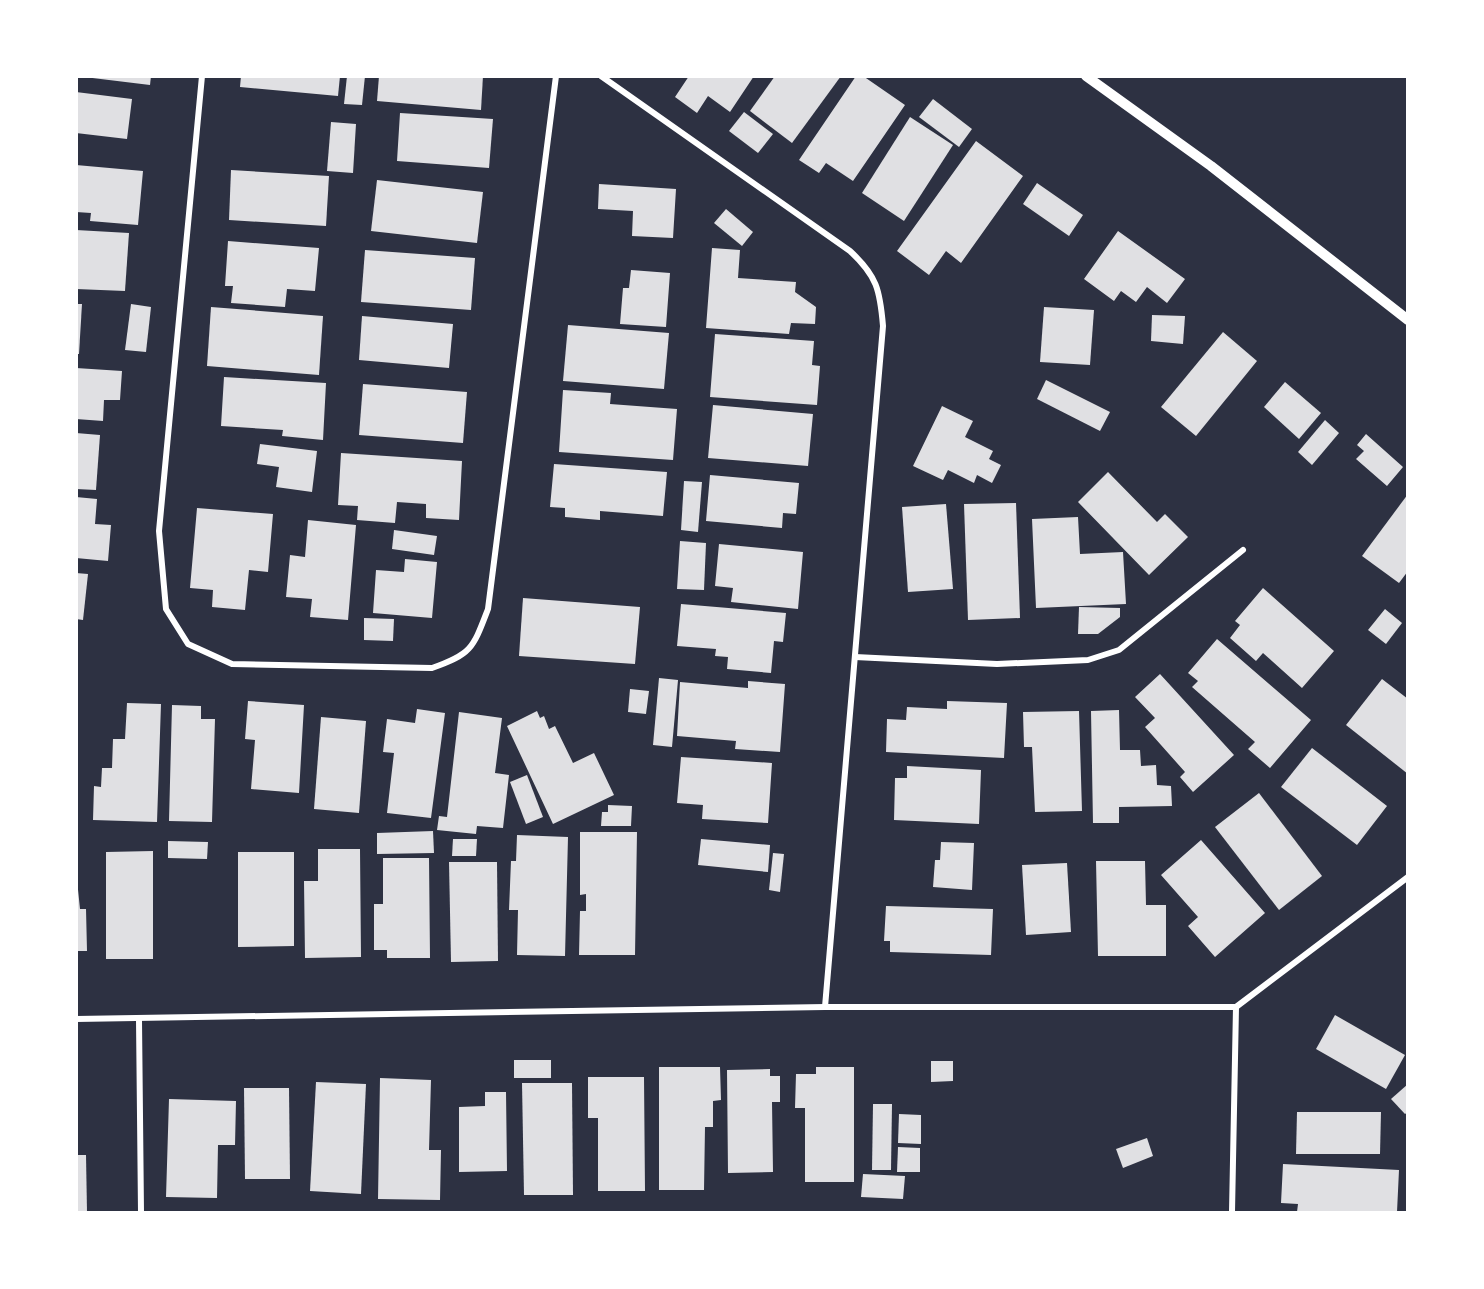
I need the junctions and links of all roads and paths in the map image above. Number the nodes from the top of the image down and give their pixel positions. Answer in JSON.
{"nodes":[{"id":1,"x":202,"y":76,"type":"edge"},
{"id":2,"x":556,"y":76,"type":"edge"},
{"id":3,"x":601,"y":76,"type":"edge"},
{"id":4,"x":1086,"y":76,"type":"edge"},
{"id":5,"x":1407,"y":320,"type":"edge"},
{"id":6,"x":1243,"y":550,"type":"dead end"},
{"id":7,"x":855,"y":657,"type":"junction"},
{"id":8,"x":1407,"y":877,"type":"edge"},
{"id":9,"x":825,"y":1007,"type":"junction"},
{"id":10,"x":1236,"y":1007,"type":"junction"},
{"id":11,"x":76,"y":1019,"type":"edge"},
{"id":12,"x":139,"y":1020,"type":"junction"},
{"id":13,"x":141,"y":1212,"type":"edge"},
{"id":14,"x":1232,"y":1212,"type":"edge"}],
"edges":[{"from":1,"to":2,"type":"street"},
{"from":3,"to":7,"type":"street"},
{"from":4,"to":5,"type":"street"},
{"from":6,"to":7,"type":"street"},
{"from":7,"to":9,"type":"street"},
{"from":8,"to":10,"type":"street"},
{"from":9,"to":10,"type":"street"},
{"from":9,"to":12,"type":"street"},
{"from":10,"to":14,"type":"street"},
{"from":11,"to":12,"type":"street"},
{"from":12,"to":13,"type":"street"}]}
